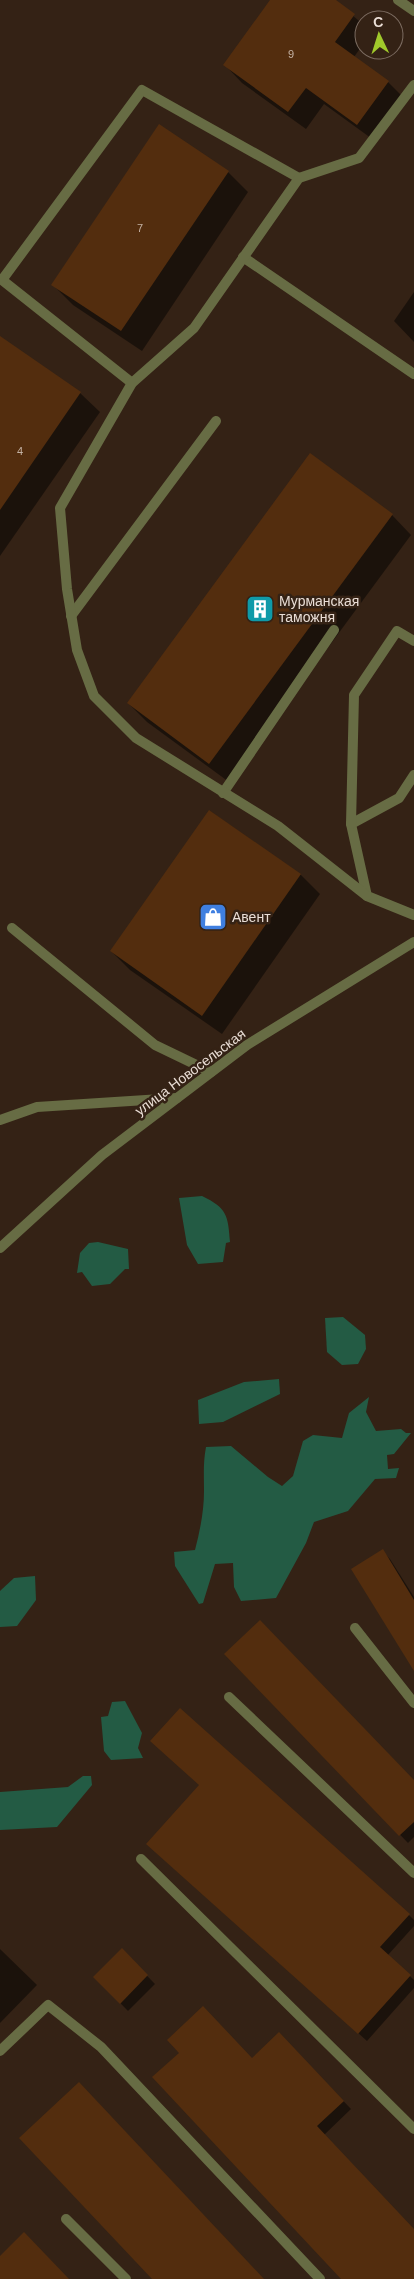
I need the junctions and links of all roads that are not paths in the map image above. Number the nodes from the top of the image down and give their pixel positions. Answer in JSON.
{"nodes":[{"id":1,"x":398,"y":0,"type":"edge"},
{"id":2,"x":414,"y":11,"type":"edge"},
{"id":3,"x":414,"y":85,"type":"edge"},
{"id":4,"x":299,"y":178,"type":"junction"},
{"id":5,"x":243,"y":257,"type":"junction"},
{"id":6,"x":414,"y":374,"type":"edge"},
{"id":7,"x":132,"y":383,"type":"junction"},
{"id":8,"x":216,"y":421,"type":"dead end"},
{"id":9,"x":71,"y":616,"type":"junction"},
{"id":10,"x":334,"y":630,"type":"dead end"},
{"id":11,"x":414,"y":641,"type":"edge"},
{"id":12,"x":414,"y":775,"type":"edge"},
{"id":13,"x":223,"y":793,"type":"junction"},
{"id":14,"x":351,"y":824,"type":"junction"},
{"id":15,"x":367,"y":896,"type":"junction"},
{"id":16,"x":414,"y":915,"type":"edge"},
{"id":17,"x":12,"y":928,"type":"dead end"},
{"id":18,"x":414,"y":942,"type":"edge"},
{"id":19,"x":211,"y":1072,"type":"junction"},
{"id":20,"x":177,"y":1098,"type":"junction"},
{"id":21,"x":0,"y":1120,"type":"edge"},
{"id":22,"x":0,"y":1248,"type":"edge"},
{"id":23,"x":355,"y":1628,"type":"dead end"},
{"id":24,"x":229,"y":1697,"type":"dead end"},
{"id":25,"x":414,"y":1703,"type":"edge"},
{"id":26,"x":141,"y":1859,"type":"dead end"},
{"id":27,"x":414,"y":1873,"type":"edge"},
{"id":28,"x":0,"y":2051,"type":"edge"},
{"id":29,"x":414,"y":2127,"type":"edge"},
{"id":30,"x":66,"y":2219,"type":"dead end"},
{"id":31,"x":126,"y":2279,"type":"edge"},
{"id":32,"x":320,"y":2279,"type":"edge"}],
"edges":[{"from":1,"to":2,"type":"street"},
{"from":3,"to":4,"type":"street"},
{"from":4,"to":5,"type":"street"},
{"from":4,"to":7,"type":"street"},
{"from":5,"to":6,"type":"street"},
{"from":5,"to":7,"type":"street"},
{"from":7,"to":9,"type":"street"},
{"from":8,"to":9,"type":"street"},
{"from":9,"to":13,"type":"street"},
{"from":10,"to":13,"type":"street"},
{"from":11,"to":14,"type":"street"},
{"from":12,"to":14,"type":"street"},
{"from":13,"to":15,"type":"street"},
{"from":14,"to":15,"type":"street"},
{"from":15,"to":16,"type":"street"},
{"from":17,"to":19,"type":"street"},
{"from":18,"to":19,"type":"street","name":"улица Новосельская"},
{"from":19,"to":20,"type":"street","name":"улица Новосельская"},
{"from":20,"to":21,"type":"street"},
{"from":20,"to":22,"type":"street","name":"улица Новосельская"},
{"from":23,"to":25,"type":"street"},
{"from":24,"to":27,"type":"street"},
{"from":26,"to":29,"type":"street"},
{"from":28,"to":32,"type":"street"},
{"from":30,"to":31,"type":"street"}]}
